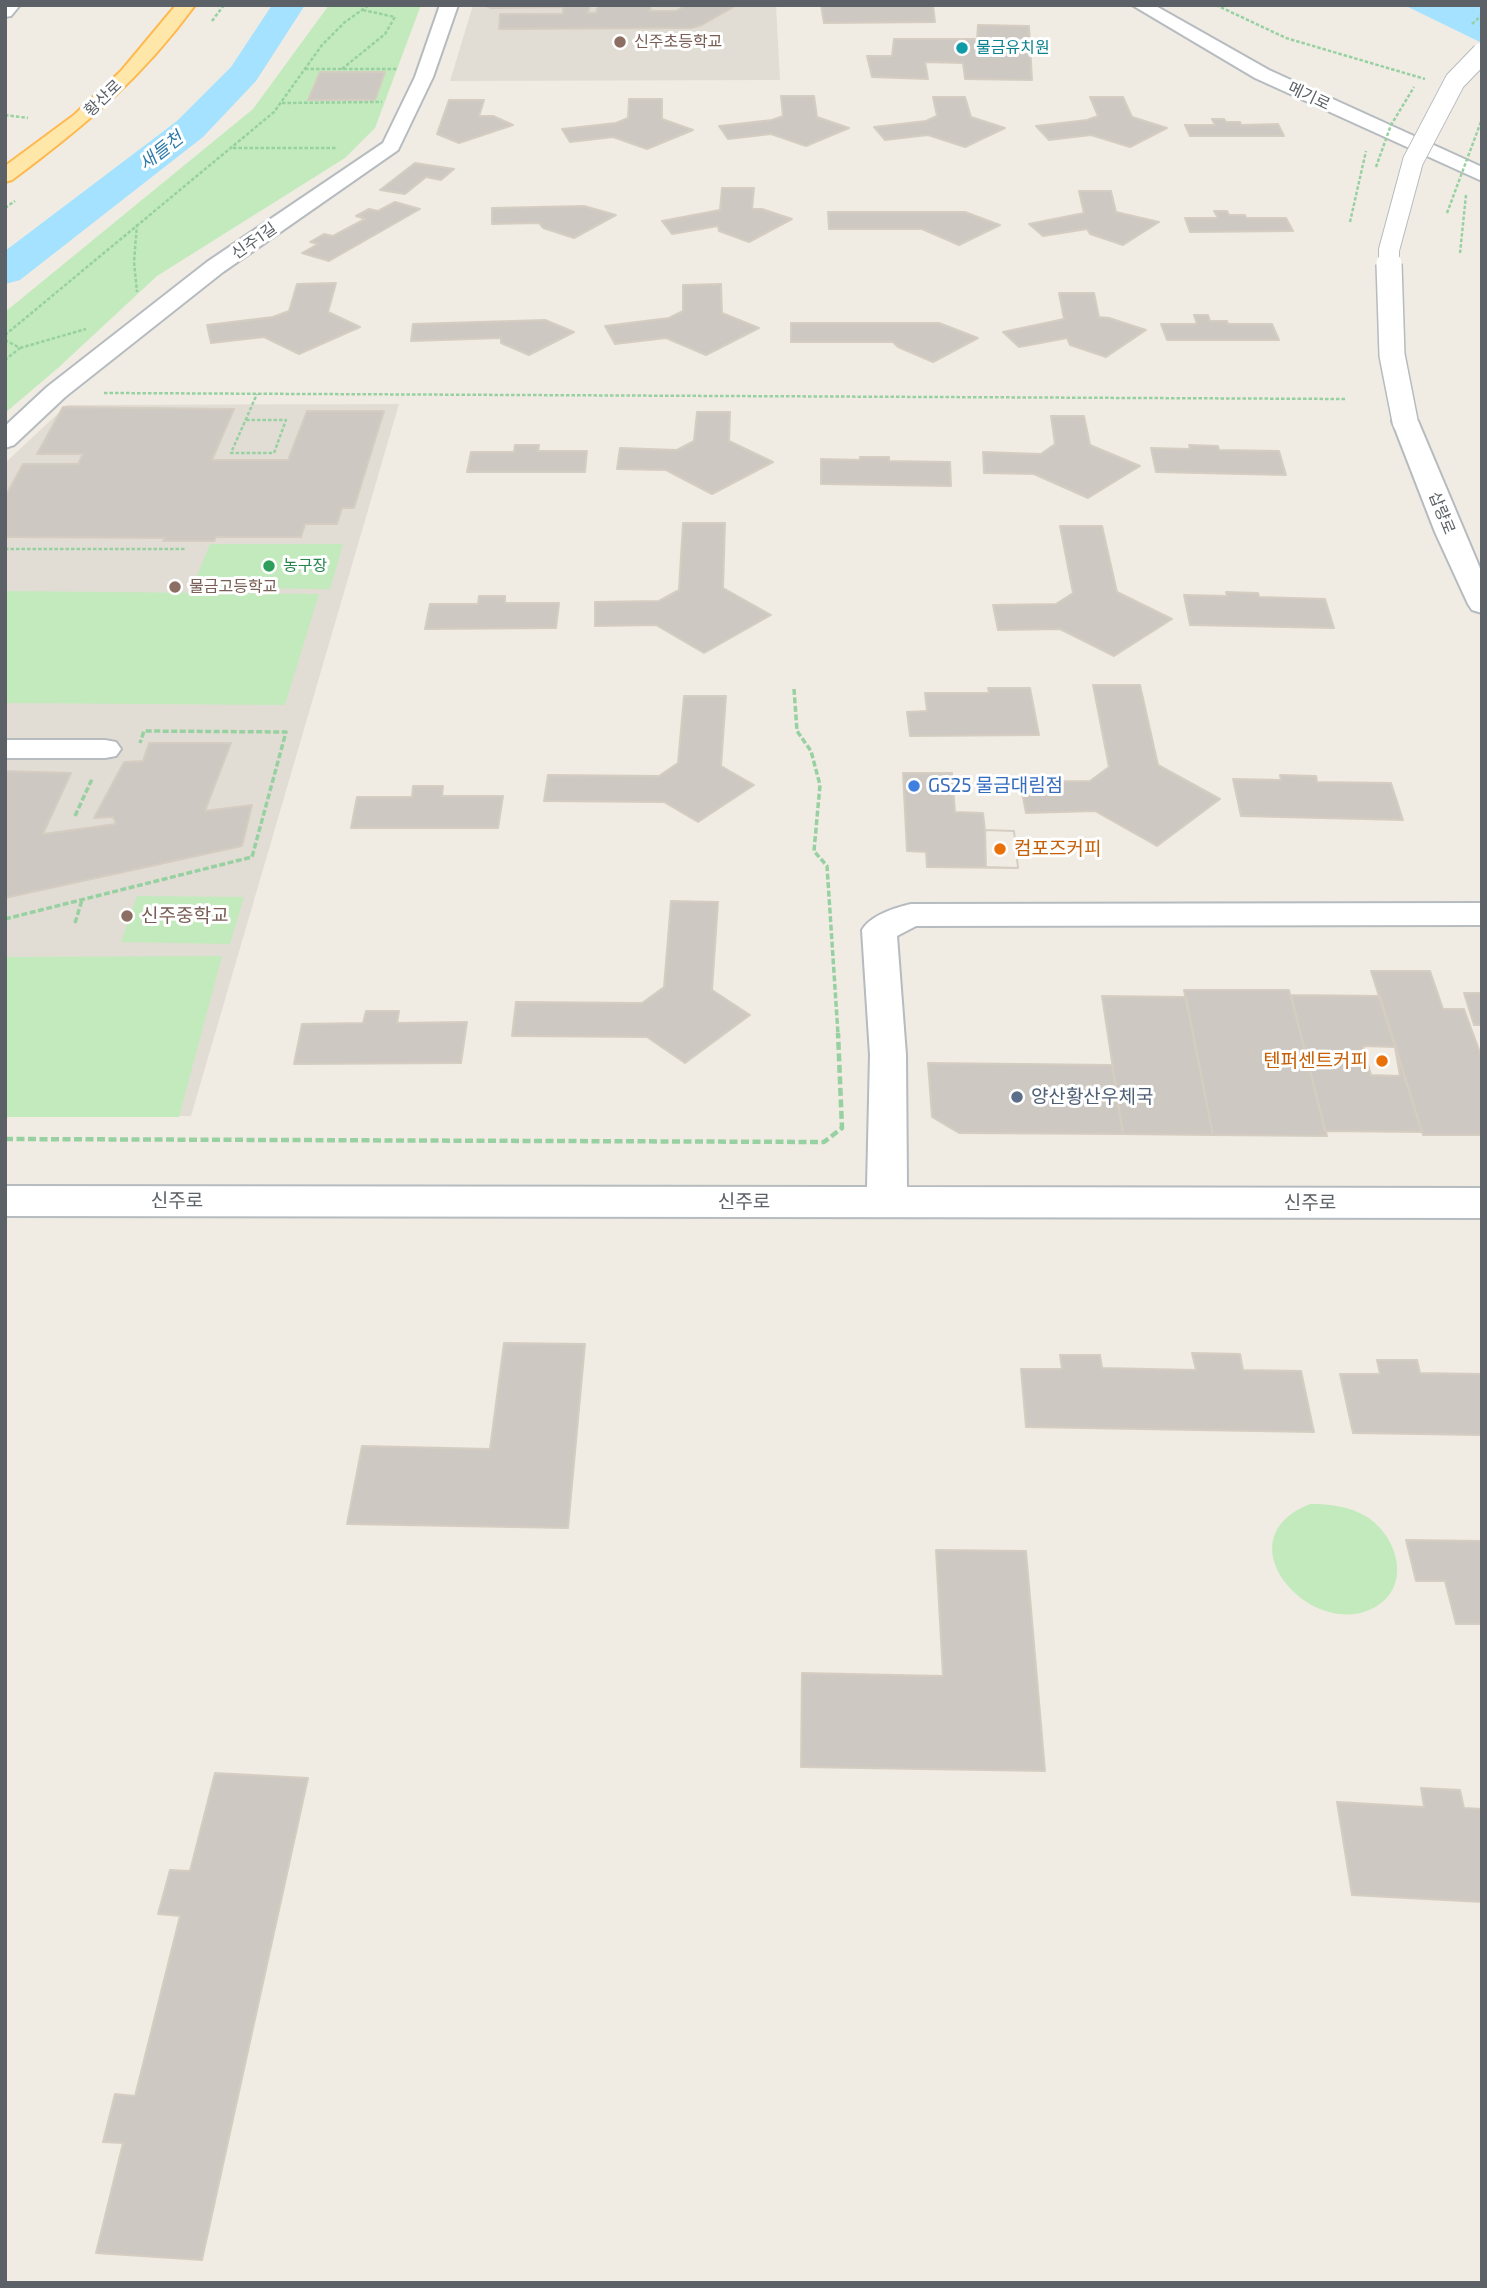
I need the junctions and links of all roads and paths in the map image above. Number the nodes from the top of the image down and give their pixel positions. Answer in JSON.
{"nodes":[{"id":1,"x":11,"y":5,"type":"edge"},
{"id":2,"x":186,"y":5,"type":"edge"},
{"id":3,"x":369,"y":5,"type":"edge"},
{"id":4,"x":449,"y":5,"type":"edge"},
{"id":5,"x":1141,"y":5,"type":"edge"},
{"id":6,"x":1216,"y":5,"type":"edge"},
{"id":7,"x":363,"y":10,"type":"junction"},
{"id":8,"x":5,"y":12,"type":"edge"},
{"id":9,"x":1482,"y":53,"type":"edge"},
{"id":10,"x":304,"y":69,"type":"junction"},
{"id":11,"x":342,"y":69,"type":"junction"},
{"id":12,"x":405,"y":69,"type":"dead end"},
{"id":13,"x":1433,"y":82,"type":"dead end"},
{"id":14,"x":394,"y":102,"type":"dead end"},
{"id":15,"x":281,"y":103,"type":"junction"},
{"id":16,"x":5,"y":115,"type":"edge"},
{"id":17,"x":28,"y":118,"type":"dead end"},
{"id":18,"x":1482,"y":119,"type":"edge"},
{"id":19,"x":232,"y":148,"type":"junction"},
{"id":20,"x":338,"y":148,"type":"dead end"},
{"id":21,"x":1380,"y":152,"type":"dead end"},
{"id":22,"x":1482,"y":175,"type":"edge"},
{"id":23,"x":5,"y":176,"type":"edge"},
{"id":24,"x":1456,"y":186,"type":"junction"},
{"id":25,"x":1447,"y":213,"type":"dead end"},
{"id":26,"x":1350,"y":222,"type":"dead end"},
{"id":27,"x":137,"y":224,"type":"junction"},
{"id":28,"x":1460,"y":253,"type":"dead end"},
{"id":29,"x":138,"y":300,"type":"dead end"},
{"id":30,"x":91,"y":327,"type":"dead end"},
{"id":31,"x":5,"y":335,"type":"edge"},
{"id":32,"x":5,"y":340,"type":"edge"},
{"id":33,"x":20,"y":348,"type":"junction"},
{"id":34,"x":5,"y":360,"type":"edge"},
{"id":35,"x":103,"y":393,"type":"dead end"},
{"id":36,"x":257,"y":394,"type":"junction"},
{"id":37,"x":1346,"y":399,"type":"dead end"},
{"id":38,"x":246,"y":420,"type":"junction"},
{"id":39,"x":5,"y":440,"type":"edge"},
{"id":40,"x":5,"y":548,"type":"edge"},
{"id":41,"x":185,"y":549,"type":"dead end"},
{"id":42,"x":1482,"y":604,"type":"edge"},
{"id":43,"x":794,"y":689,"type":"dead end"},
{"id":44,"x":5,"y":749,"type":"edge"},
{"id":45,"x":105,"y":749,"type":"junction"},
{"id":46,"x":75,"y":816,"type":"dead end"},
{"id":47,"x":82,"y":900,"type":"junction"},
{"id":48,"x":1482,"y":914,"type":"edge"},
{"id":49,"x":5,"y":919,"type":"edge"},
{"id":50,"x":75,"y":923,"type":"dead end"},
{"id":51,"x":5,"y":1139,"type":"edge"},
{"id":52,"x":5,"y":1201,"type":"edge"},
{"id":53,"x":887,"y":1202,"type":"junction"},
{"id":54,"x":1482,"y":1203,"type":"edge"}],
"edges":[{"from":1,"to":8,"type":"street"},
{"from":2,"to":23,"type":"main road","name":"황산로"},
{"from":3,"to":7,"type":"path"},
{"from":4,"to":39,"type":"street","name":"신주1길"},
{"from":5,"to":22,"type":"street","name":"메기로"},
{"from":6,"to":13,"type":"path"},
{"from":7,"to":10,"type":"path"},
{"from":7,"to":11,"type":"path"},
{"from":9,"to":42,"type":"street","name":"삽량로","bridge":true},
{"from":10,"to":11,"type":"path"},
{"from":10,"to":15,"type":"path"},
{"from":11,"to":12,"type":"path"},
{"from":14,"to":15,"type":"path"},
{"from":15,"to":19,"type":"path"},
{"from":16,"to":17,"type":"path"},
{"from":18,"to":24,"type":"path","bridge":true},
{"from":19,"to":20,"type":"path"},
{"from":19,"to":27,"type":"path"},
{"from":21,"to":26,"type":"path"},
{"from":24,"to":25,"type":"path","bridge":true},
{"from":24,"to":28,"type":"path"},
{"from":27,"to":29,"type":"path"},
{"from":27,"to":31,"type":"path"},
{"from":30,"to":33,"type":"path"},
{"from":32,"to":33,"type":"path"},
{"from":33,"to":34,"type":"path"},
{"from":35,"to":36,"type":"path"},
{"from":36,"to":37,"type":"path"},
{"from":36,"to":38,"type":"path"},
{"from":38,"to":38,"type":"path"},
{"from":40,"to":41,"type":"path"},
{"from":43,"to":51,"type":"path"},
{"from":44,"to":45,"type":"street"},
{"from":45,"to":46,"type":"path"},
{"from":45,"to":47,"type":"path"},
{"from":47,"to":49,"type":"path"},
{"from":47,"to":50,"type":"path"},
{"from":48,"to":53,"type":"street"},
{"from":52,"to":53,"type":"street","name":"신주로"},
{"from":53,"to":54,"type":"street","name":"신주로"}]}
